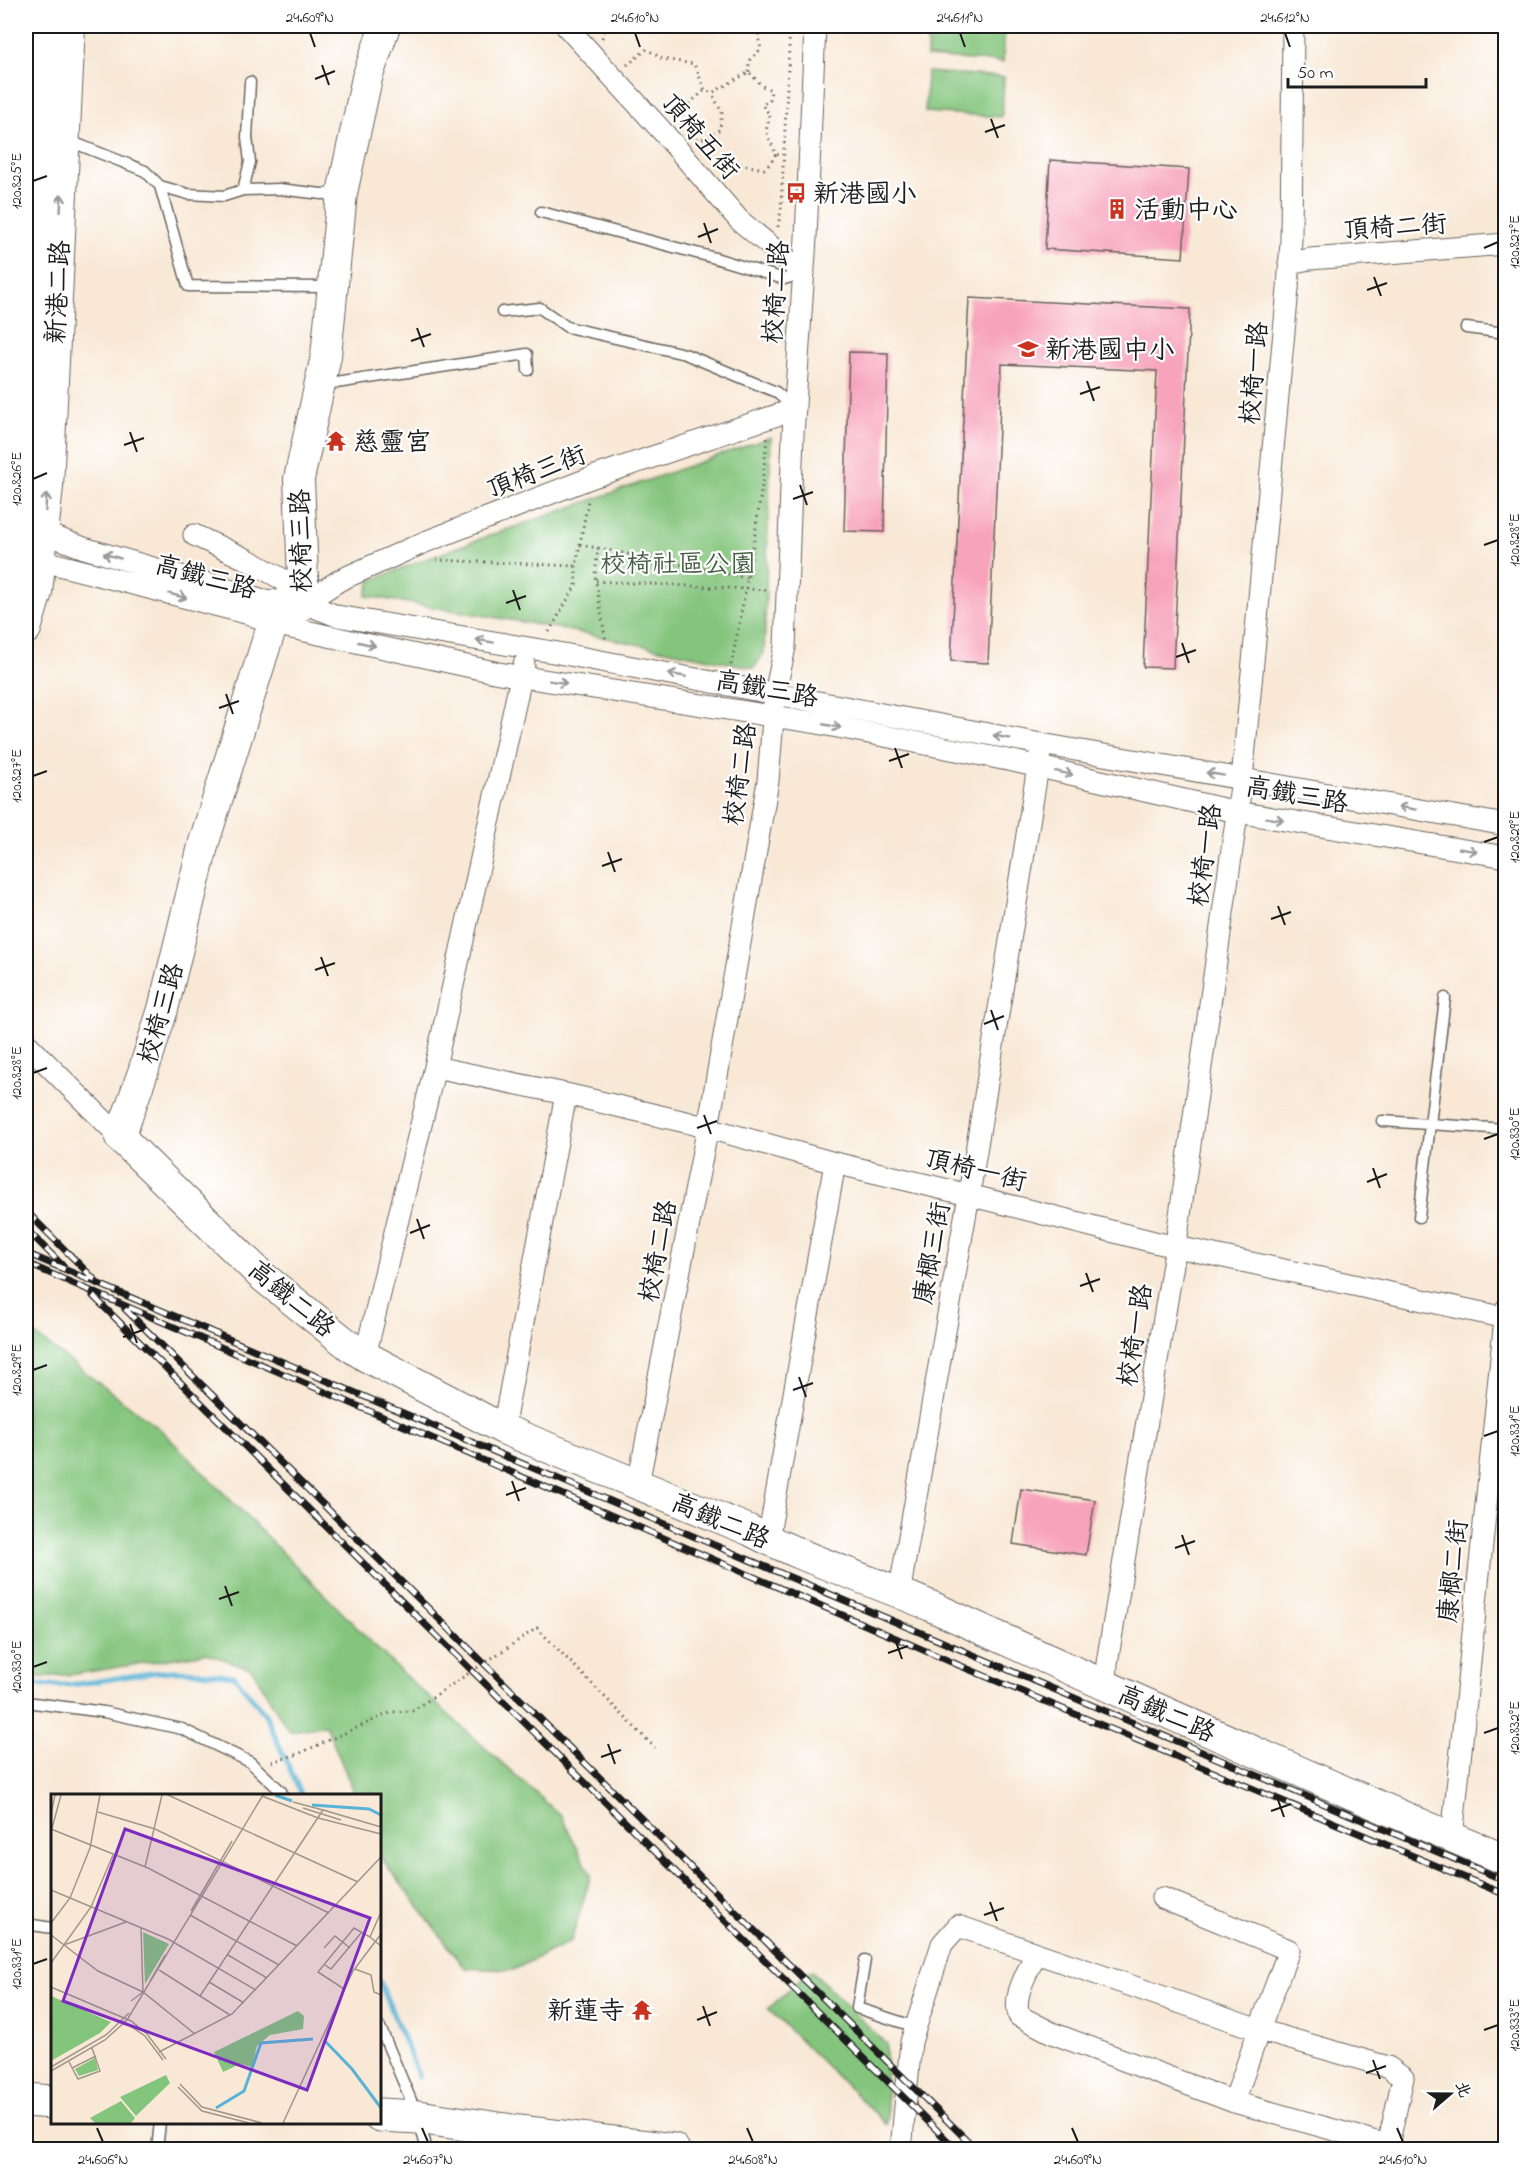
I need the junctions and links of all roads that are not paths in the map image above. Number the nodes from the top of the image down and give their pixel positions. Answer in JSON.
{"nodes":[{"id":1,"x":45,"y":26,"type":"edge"},
{"id":2,"x":70,"y":26,"type":"edge"},
{"id":3,"x":385,"y":26,"type":"edge"},
{"id":4,"x":566,"y":26,"type":"edge"},
{"id":5,"x":814,"y":26,"type":"edge"},
{"id":6,"x":1293,"y":26,"type":"edge"},
{"id":7,"x":250,"y":82,"type":"dead end"},
{"id":8,"x":64,"y":139,"type":"junction"},
{"id":9,"x":160,"y":186,"type":"junction"},
{"id":10,"x":243,"y":190,"type":"junction"},
{"id":11,"x":342,"y":192,"type":"junction"},
{"id":12,"x":541,"y":212,"type":"dead end"},
{"id":13,"x":1506,"y":244,"type":"edge"},
{"id":14,"x":1289,"y":263,"type":"junction"},
{"id":15,"x":804,"y":274,"type":"junction"},
{"id":16,"x":333,"y":287,"type":"junction"},
{"id":17,"x":502,"y":312,"type":"dead end"},
{"id":18,"x":1466,"y":328,"type":"dead end"},
{"id":19,"x":1506,"y":333,"type":"edge"},
{"id":20,"x":528,"y":370,"type":"dead end"},
{"id":21,"x":320,"y":386,"type":"junction"},
{"id":22,"x":795,"y":410,"type":"junction"},
{"id":23,"x":26,"y":482,"type":"edge"},
{"id":24,"x":194,"y":535,"type":"dead end"},
{"id":25,"x":34,"y":543,"type":"edge"},
{"id":26,"x":304,"y":603,"type":"junction"},
{"id":27,"x":273,"y":624,"type":"junction"},
{"id":28,"x":26,"y":629,"type":"edge"},
{"id":29,"x":528,"y":648,"type":"junction"},
{"id":30,"x":521,"y":676,"type":"junction"},
{"id":31,"x":776,"y":694,"type":"junction"},
{"id":32,"x":774,"y":715,"type":"junction"},
{"id":33,"x":1041,"y":744,"type":"junction"},
{"id":34,"x":1037,"y":767,"type":"junction"},
{"id":35,"x":1242,"y":779,"type":"junction"},
{"id":36,"x":1237,"y":812,"type":"junction"},
{"id":37,"x":1506,"y":825,"type":"edge"},
{"id":38,"x":1506,"y":857,"type":"edge"},
{"id":39,"x":1445,"y":998,"type":"dead end"},
{"id":40,"x":26,"y":1043,"type":"edge"},
{"id":41,"x":435,"y":1067,"type":"junction"},
{"id":42,"x":566,"y":1094,"type":"junction"},
{"id":43,"x":1382,"y":1121,"type":"dead end"},
{"id":44,"x":1429,"y":1123,"type":"junction"},
{"id":45,"x":708,"y":1129,"type":"junction"},
{"id":46,"x":1506,"y":1130,"type":"edge"},
{"id":47,"x":120,"y":1137,"type":"junction"},
{"id":48,"x":835,"y":1163,"type":"junction"},
{"id":49,"x":969,"y":1194,"type":"junction"},
{"id":50,"x":1419,"y":1217,"type":"dead end"},
{"id":51,"x":1175,"y":1246,"type":"junction"},
{"id":52,"x":1505,"y":1315,"type":"edge"},
{"id":53,"x":365,"y":1356,"type":"junction"},
{"id":54,"x":503,"y":1429,"type":"junction"},
{"id":55,"x":638,"y":1484,"type":"junction"},
{"id":56,"x":768,"y":1540,"type":"junction"},
{"id":57,"x":899,"y":1593,"type":"junction"},
{"id":58,"x":1106,"y":1686,"type":"junction"},
{"id":59,"x":26,"y":1702,"type":"edge"},
{"id":60,"x":282,"y":1794,"type":"edge"},
{"id":61,"x":1452,"y":1838,"type":"junction"},
{"id":62,"x":1506,"y":1860,"type":"edge"},
{"id":63,"x":1162,"y":1898,"type":"dead end"},
{"id":64,"x":26,"y":1924,"type":"edge"},
{"id":65,"x":51,"y":1928,"type":"edge"},
{"id":66,"x":1036,"y":1953,"type":"junction"},
{"id":67,"x":865,"y":1960,"type":"dead end"},
{"id":68,"x":916,"y":2027,"type":"junction"},
{"id":69,"x":381,"y":2028,"type":"edge"},
{"id":70,"x":1259,"y":2030,"type":"junction"},
{"id":71,"x":26,"y":2100,"type":"edge"},
{"id":72,"x":51,"y":2102,"type":"edge"},
{"id":73,"x":1234,"y":2102,"type":"junction"},
{"id":74,"x":381,"y":2115,"type":"edge"},
{"id":75,"x":418,"y":2117,"type":"junction"},
{"id":76,"x":160,"y":2124,"type":"edge"},
{"id":77,"x":1388,"y":2147,"type":"edge"},
{"id":78,"x":662,"y":2149,"type":"edge"},
{"id":79,"x":157,"y":2150,"type":"edge"},
{"id":80,"x":427,"y":2150,"type":"edge"},
{"id":81,"x":901,"y":2150,"type":"edge"}],
"edges":[{"from":1,"to":23,"type":"street","name":"新港二路"},
{"from":2,"to":8,"type":"street","name":"新港二路"},
{"from":3,"to":11,"type":"street","name":"校椅三路"},
{"from":4,"to":15,"type":"street","name":"頂椅五街"},
{"from":5,"to":15,"type":"street","name":"校椅二路"},
{"from":6,"to":14,"type":"street","name":"校椅一路"},
{"from":7,"to":10,"type":"lane"},
{"from":8,"to":9,"type":"lane"},
{"from":25,"to":8,"type":"street","name":"新港二路","one_way":true},
{"from":9,"to":10,"type":"lane"},
{"from":9,"to":16,"type":"lane"},
{"from":10,"to":11,"type":"lane"},
{"from":11,"to":16,"type":"street","name":"校椅三路"},
{"from":12,"to":15,"type":"lane"},
{"from":13,"to":14,"type":"street","name":"頂椅二街"},
{"from":14,"to":35,"type":"street","name":"校椅一路"},
{"from":15,"to":22,"type":"street","name":"校椅二路"},
{"from":16,"to":21,"type":"street","name":"校椅三路"},
{"from":17,"to":22,"type":"lane"},
{"from":18,"to":19,"type":"lane"},
{"from":20,"to":21,"type":"lane"},
{"from":21,"to":26,"type":"street","name":"校椅三路"},
{"from":22,"to":26,"type":"street","name":"頂椅三街"},
{"from":22,"to":31,"type":"street","name":"校椅二路"},
{"from":24,"to":26,"type":"street"},
{"from":26,"to":25,"type":"street","name":"高鐵三路","one_way":true},
{"from":25,"to":27,"type":"street","name":"高鐵三路","one_way":true},
{"from":25,"to":28,"type":"street","name":"新港二路"},
{"from":26,"to":27,"type":"street","name":"校椅三路"},
{"from":29,"to":26,"type":"street","name":"高鐵三路","one_way":true},
{"from":27,"to":30,"type":"street","name":"高鐵三路","one_way":true},
{"from":27,"to":47,"type":"street","name":"校椅三路"},
{"from":29,"to":30,"type":"street"},
{"from":31,"to":29,"type":"street","name":"高鐵三路","one_way":true},
{"from":30,"to":32,"type":"street","name":"高鐵三路","one_way":true},
{"from":30,"to":41,"type":"street"},
{"from":31,"to":32,"type":"street","name":"校椅二路"},
{"from":33,"to":31,"type":"street","name":"高鐵三路","one_way":true},
{"from":32,"to":34,"type":"street","name":"高鐵三路","one_way":true},
{"from":32,"to":45,"type":"street","name":"校椅二路"},
{"from":33,"to":34,"type":"street","name":"康榔三街"},
{"from":35,"to":33,"type":"street","name":"高鐵三路","one_way":true},
{"from":34,"to":36,"type":"street","name":"高鐵三路","one_way":true},
{"from":34,"to":49,"type":"street","name":"康榔三街"},
{"from":35,"to":36,"type":"street","name":"校椅一路"},
{"from":37,"to":35,"type":"street","name":"高鐵三路","one_way":true},
{"from":36,"to":38,"type":"street","name":"高鐵三路","one_way":true},
{"from":36,"to":51,"type":"street","name":"校椅一路"},
{"from":39,"to":44,"type":"lane"},
{"from":40,"to":47,"type":"street","name":"高鐵二路"},
{"from":41,"to":42,"type":"street","name":"頂椅一街"},
{"from":41,"to":53,"type":"street"},
{"from":42,"to":45,"type":"street","name":"頂椅一街"},
{"from":42,"to":54,"type":"street"},
{"from":43,"to":44,"type":"lane"},
{"from":44,"to":46,"type":"lane"},
{"from":44,"to":50,"type":"lane"},
{"from":45,"to":48,"type":"street","name":"頂椅一街"},
{"from":45,"to":55,"type":"street","name":"校椅二路"},
{"from":47,"to":53,"type":"street","name":"高鐵二路"},
{"from":48,"to":49,"type":"street","name":"頂椅一街"},
{"from":48,"to":56,"type":"street"},
{"from":49,"to":51,"type":"street","name":"頂椅一街"},
{"from":49,"to":57,"type":"street","name":"康榔三街"},
{"from":51,"to":52,"type":"street","name":"頂椅一街"},
{"from":51,"to":58,"type":"street","name":"校椅一路"},
{"from":52,"to":61,"type":"street","name":"康榔二街"},
{"from":53,"to":54,"type":"street","name":"高鐵二路"},
{"from":54,"to":55,"type":"street","name":"高鐵二路"},
{"from":55,"to":56,"type":"street","name":"高鐵二路"},
{"from":56,"to":57,"type":"street","name":"高鐵二路"},
{"from":57,"to":58,"type":"street","name":"高鐵二路"},
{"from":58,"to":61,"type":"street","name":"高鐵二路"},
{"from":59,"to":60,"type":"lane"},
{"from":61,"to":62,"type":"street","name":"高鐵二路"},
{"from":63,"to":70,"type":"street"},
{"from":64,"to":65,"type":"lane"},
{"from":66,"to":68,"type":"street"},
{"from":66,"to":70,"type":"street"},
{"from":66,"to":73,"type":"street"},
{"from":67,"to":68,"type":"lane"},
{"from":68,"to":81,"type":"street"},
{"from":69,"to":75,"type":"lane"},
{"from":70,"to":73,"type":"street"},
{"from":70,"to":77,"type":"street"},
{"from":71,"to":72,"type":"main road"},
{"from":73,"to":77,"type":"street"},
{"from":74,"to":75,"type":"main road"},
{"from":75,"to":78,"type":"main road"},
{"from":75,"to":80,"type":"lane"},
{"from":76,"to":79,"type":"lane"}]}
